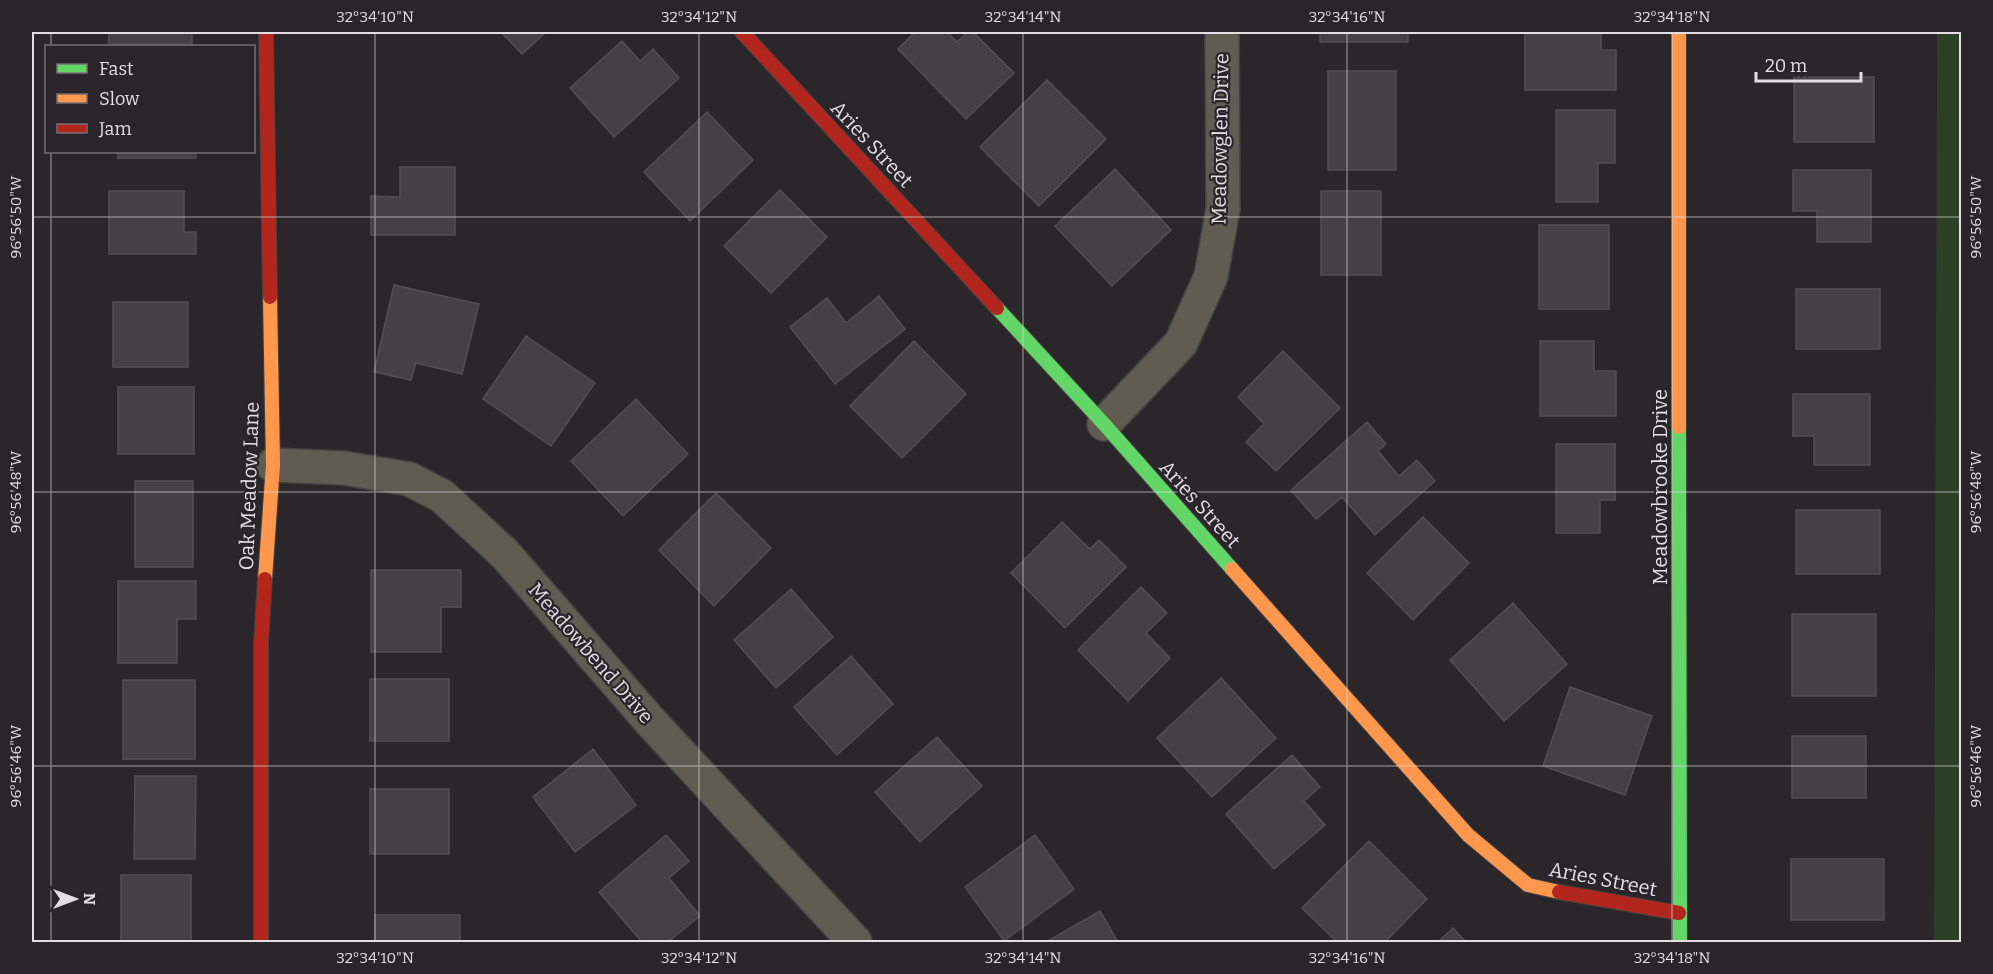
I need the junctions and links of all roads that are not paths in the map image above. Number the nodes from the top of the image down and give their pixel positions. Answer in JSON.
{"nodes":[{"id":1,"x":266,"y":32,"type":"edge"},
{"id":2,"x":742,"y":32,"type":"edge"},
{"id":3,"x":1222,"y":32,"type":"edge"},
{"id":4,"x":1679,"y":32,"type":"edge"},
{"id":5,"x":1104,"y":424,"type":"junction"},
{"id":6,"x":273,"y":465,"type":"junction"},
{"id":7,"x":1679,"y":913,"type":"junction"},
{"id":8,"x":836,"y":935,"type":"edge"},
{"id":9,"x":261,"y":942,"type":"edge"},
{"id":10,"x":1680,"y":942,"type":"edge"}],
"edges":[{"from":1,"to":6,"type":"street","name":"Oak Meadow Lane"},
{"from":2,"to":5,"type":"street","name":"Aries Street"},
{"from":3,"to":5,"type":"street","name":"Meadowglen Drive"},
{"from":4,"to":7,"type":"street","name":"Meadowbrooke Drive"},
{"from":5,"to":7,"type":"street","name":"Aries Street"},
{"from":6,"to":8,"type":"street","name":"Meadowbend Drive"},
{"from":6,"to":9,"type":"street","name":"Oak Meadow Lane"},
{"from":7,"to":10,"type":"street","name":"Meadowbrooke Drive"}]}
